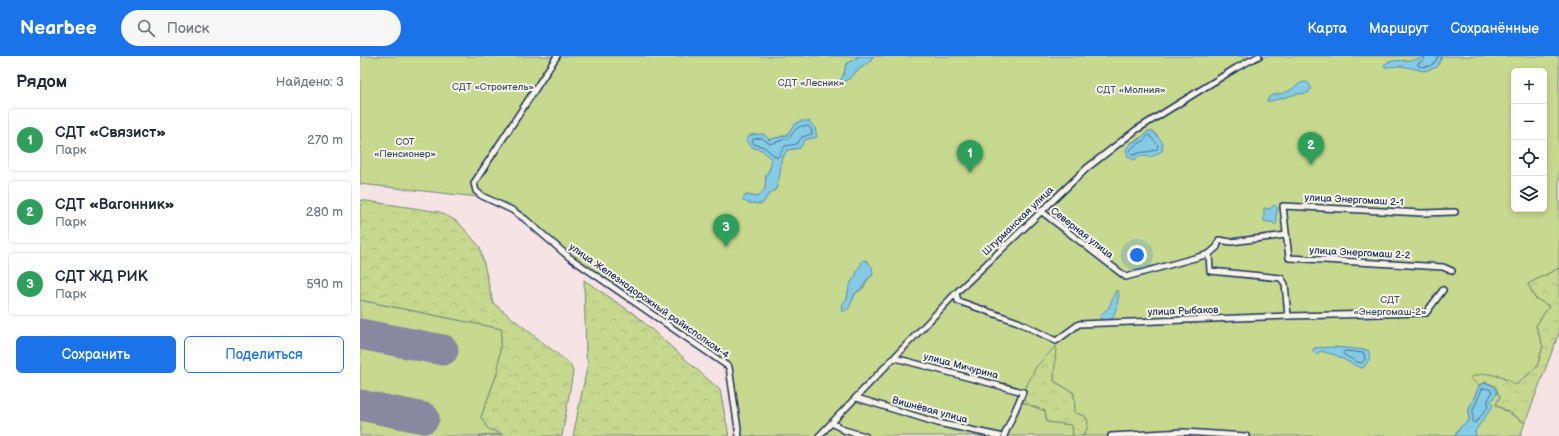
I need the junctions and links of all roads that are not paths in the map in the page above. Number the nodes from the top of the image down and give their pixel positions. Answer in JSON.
{"nodes":[{"id":1,"x":557,"y":56,"type":"edge"},
{"id":2,"x":1259,"y":56,"type":"edge"},
{"id":3,"x":1041,"y":211,"type":"junction"},
{"id":4,"x":1455,"y":212,"type":"dead end"},
{"id":5,"x":1286,"y":235,"type":"junction"},
{"id":6,"x":1209,"y":254,"type":"junction"},
{"id":7,"x":1452,"y":271,"type":"dead end"},
{"id":8,"x":1443,"y":290,"type":"dead end"},
{"id":9,"x":956,"y":293,"type":"junction"},
{"id":10,"x":1288,"y":316,"type":"junction"},
{"id":11,"x":895,"y":358,"type":"junction"},
{"id":12,"x":856,"y":398,"type":"junction"},
{"id":13,"x":832,"y":423,"type":"junction"},
{"id":14,"x":739,"y":436,"type":"edge"},
{"id":15,"x":819,"y":436,"type":"edge"},
{"id":16,"x":865,"y":436,"type":"edge"},
{"id":17,"x":999,"y":436,"type":"edge"},
{"id":18,"x":1004,"y":436,"type":"edge"},
{"id":19,"x":1111,"y":436,"type":"edge"},
{"id":20,"x":1246,"y":436,"type":"edge"}],
"edges":[{"from":1,"to":14,"type":"street","name":"улица Железнодорожный райисполком-4"},
{"from":2,"to":3,"type":"street","name":"Штурманская улица"},
{"from":3,"to":6,"type":"street","name":"Северная улица"},
{"from":3,"to":9,"type":"street","name":"Штурманская улица"},
{"from":4,"to":5,"type":"street","name":"улица Энергомаш 2-1"},
{"from":5,"to":6,"type":"street"},
{"from":5,"to":7,"type":"street","name":"улица Энергомаш 2-2"},
{"from":6,"to":10,"type":"street"},
{"from":8,"to":10,"type":"street","name":"улица Рыбаков"},
{"from":9,"to":10,"type":"street","name":"улица Рыбаков"},
{"from":9,"to":11,"type":"street","name":"Штурманская улица"},
{"from":11,"to":12,"type":"street","name":"Штурманская улица"},
{"from":11,"to":18,"type":"street","name":"улица Мичурина"},
{"from":12,"to":13,"type":"street","name":"Штурманская улица"},
{"from":12,"to":17,"type":"street","name":"Вишнёвая улица"},
{"from":13,"to":15,"type":"street","name":"Штурманская улица"},
{"from":13,"to":16,"type":"street"},
{"from":19,"to":20,"type":"street"}]}
